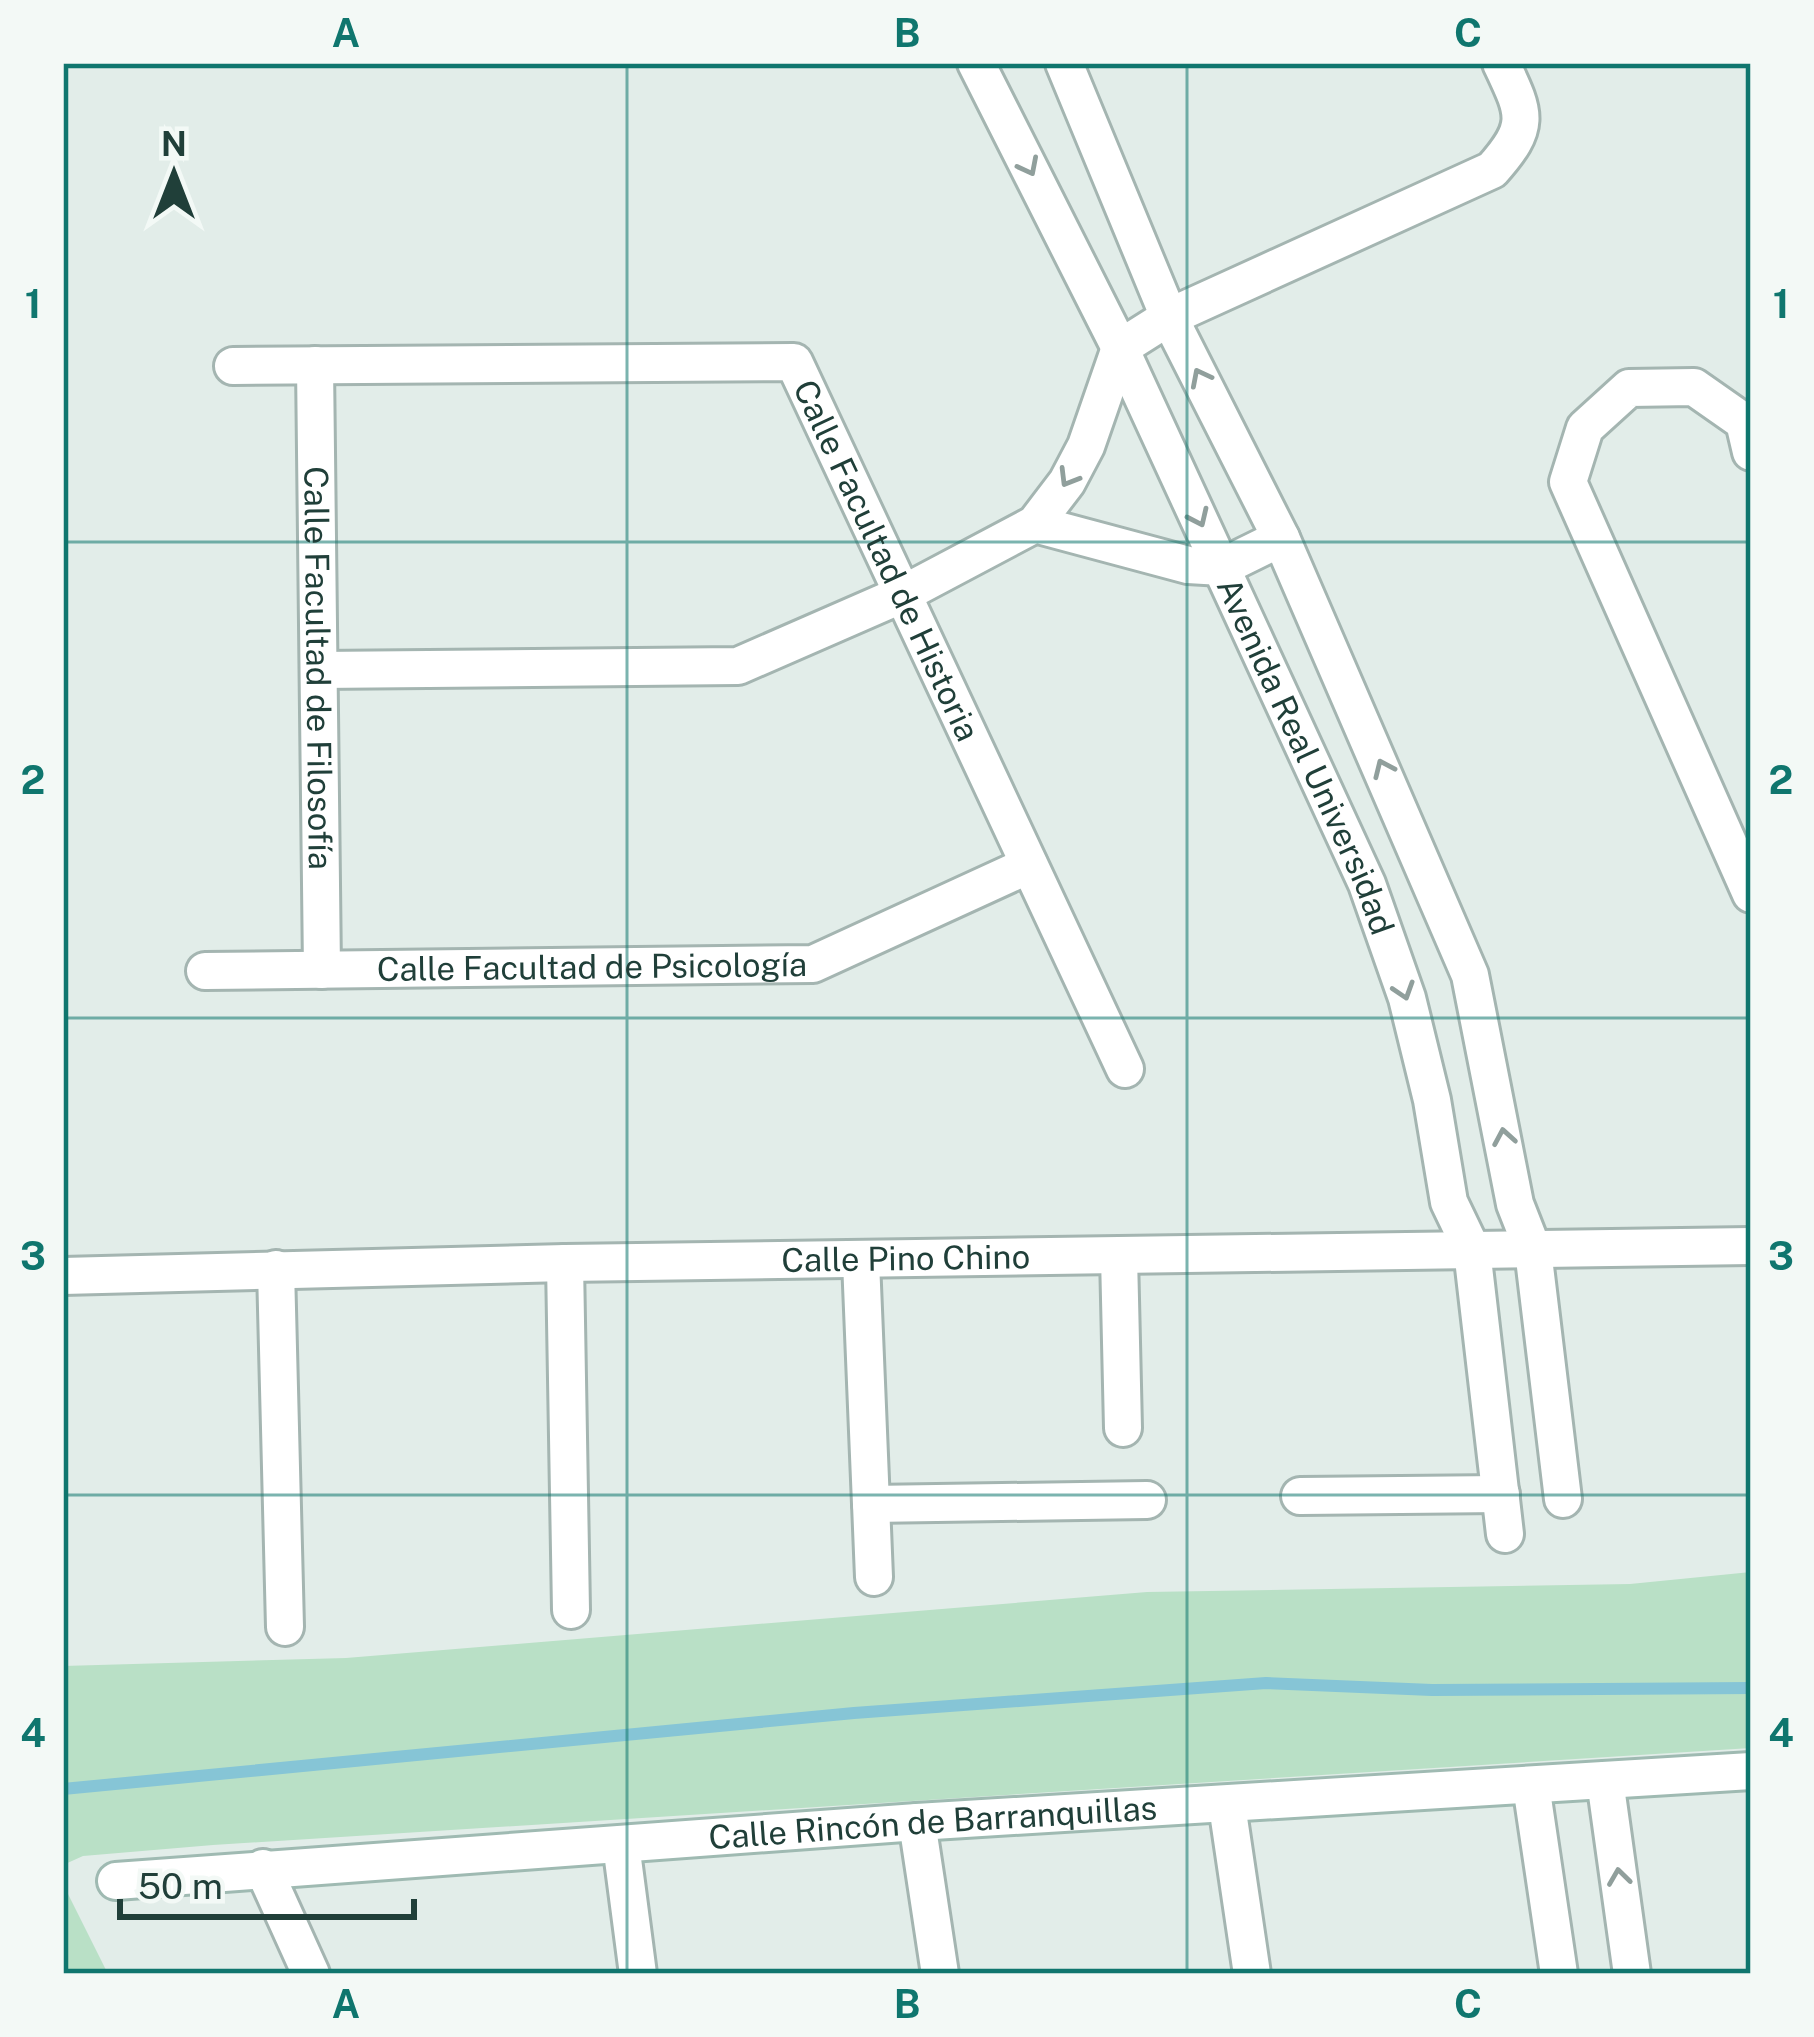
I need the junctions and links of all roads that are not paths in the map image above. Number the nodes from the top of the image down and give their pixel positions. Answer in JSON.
{"nodes":[{"id":1,"x":976,"y":63,"type":"edge"},
{"id":2,"x":1064,"y":63,"type":"edge"},
{"id":3,"x":1501,"y":63,"type":"edge"},
{"id":4,"x":1169,"y":317,"type":"junction"},
{"id":5,"x":1120,"y":348,"type":"junction"},
{"id":6,"x":315,"y":365,"type":"junction"},
{"id":7,"x":233,"y":366,"type":"dead end"},
{"id":8,"x":1751,"y":452,"type":"edge"},
{"id":9,"x":1035,"y":524,"type":"junction"},
{"id":10,"x":1281,"y":538,"type":"junction"},
{"id":11,"x":1222,"y":567,"type":"junction"},
{"id":12,"x":903,"y":594,"type":"junction"},
{"id":13,"x":319,"y":670,"type":"junction"},
{"id":14,"x":1029,"y":865,"type":"junction"},
{"id":15,"x":1751,"y":894,"type":"edge"},
{"id":16,"x":322,"y":970,"type":"junction"},
{"id":17,"x":205,"y":971,"type":"dead end"},
{"id":18,"x":1125,"y":1069,"type":"dead end"},
{"id":19,"x":1751,"y":1246,"type":"edge"},
{"id":20,"x":1472,"y":1250,"type":"junction"},
{"id":21,"x":1533,"y":1250,"type":"junction"},
{"id":22,"x":1119,"y":1256,"type":"junction"},
{"id":23,"x":861,"y":1261,"type":"junction"},
{"id":24,"x":565,"y":1263,"type":"junction"},
{"id":25,"x":276,"y":1269,"type":"junction"},
{"id":26,"x":63,"y":1276,"type":"edge"},
{"id":27,"x":1123,"y":1428,"type":"dead end"},
{"id":28,"x":1501,"y":1493,"type":"junction"},
{"id":29,"x":1300,"y":1496,"type":"dead end"},
{"id":30,"x":1563,"y":1499,"type":"dead end"},
{"id":31,"x":1147,"y":1500,"type":"dead end"},
{"id":32,"x":871,"y":1504,"type":"junction"},
{"id":33,"x":1505,"y":1534,"type":"dead end"},
{"id":34,"x":874,"y":1577,"type":"dead end"},
{"id":35,"x":572,"y":1610,"type":"dead end"},
{"id":36,"x":285,"y":1627,"type":"dead end"},
{"id":37,"x":1751,"y":1771,"type":"edge"},
{"id":38,"x":1605,"y":1780,"type":"junction"},
{"id":39,"x":1531,"y":1784,"type":"junction"},
{"id":40,"x":1227,"y":1805,"type":"junction"},
{"id":41,"x":917,"y":1822,"type":"junction"},
{"id":42,"x":621,"y":1844,"type":"junction"},
{"id":43,"x":263,"y":1868,"type":"junction"},
{"id":44,"x":116,"y":1881,"type":"dead end"},
{"id":45,"x":310,"y":1974,"type":"edge"},
{"id":46,"x":638,"y":1974,"type":"edge"},
{"id":47,"x":940,"y":1974,"type":"edge"},
{"id":48,"x":1252,"y":1974,"type":"edge"},
{"id":49,"x":1559,"y":1974,"type":"edge"},
{"id":50,"x":1632,"y":1974,"type":"edge"}],
"edges":[{"from":1,"to":5,"type":"street","name":"Avenida Real Universidad","one_way":true},
{"from":2,"to":4,"type":"street","name":"Avenida Real Universidad"},
{"from":3,"to":4,"type":"street"},
{"from":4,"to":5,"type":"street"},
{"from":10,"to":4,"type":"street","name":"Avenida Real Universidad","one_way":true},
{"from":5,"to":9,"type":"street","one_way":true},
{"from":5,"to":11,"type":"street","name":"Avenida Real Universidad","one_way":true},
{"from":6,"to":7,"type":"street","name":"Calle Facultad de Historia"},
{"from":6,"to":12,"type":"street","name":"Calle Facultad de Historia"},
{"from":6,"to":13,"type":"street","name":"Calle Facultad de Filosofía"},
{"from":8,"to":15,"type":"street"},
{"from":9,"to":11,"type":"street"},
{"from":9,"to":12,"type":"street"},
{"from":10,"to":11,"type":"street"},
{"from":21,"to":10,"type":"street","name":"Avenida Real Universidad","one_way":true},
{"from":11,"to":20,"type":"street","name":"Avenida Real Universidad","one_way":true},
{"from":12,"to":13,"type":"street"},
{"from":12,"to":14,"type":"street","name":"Calle Facultad de Historia"},
{"from":13,"to":16,"type":"street","name":"Calle Facultad de Filosofía"},
{"from":14,"to":16,"type":"street","name":"Calle Facultad de Psicología"},
{"from":14,"to":18,"type":"street","name":"Calle Facultad de Historia"},
{"from":16,"to":17,"type":"street","name":"Calle Facultad de Psicología"},
{"from":19,"to":21,"type":"street","name":"Calle Pino Chino"},
{"from":20,"to":21,"type":"street","name":"Calle Pino Chino"},
{"from":20,"to":22,"type":"street","name":"Calle Pino Chino"},
{"from":20,"to":28,"type":"street","name":"Avenida Real Universidad"},
{"from":21,"to":30,"type":"street","name":"Avenida Real Universidad"},
{"from":22,"to":23,"type":"street","name":"Calle Pino Chino"},
{"from":22,"to":27,"type":"street"},
{"from":23,"to":24,"type":"street","name":"Calle Pino Chino"},
{"from":23,"to":32,"type":"street"},
{"from":24,"to":25,"type":"street","name":"Calle Pino Chino"},
{"from":24,"to":35,"type":"street"},
{"from":25,"to":26,"type":"street","name":"Calle Pino Chino"},
{"from":25,"to":36,"type":"street"},
{"from":28,"to":29,"type":"street"},
{"from":28,"to":33,"type":"street","name":"Avenida Real Universidad"},
{"from":31,"to":32,"type":"street"},
{"from":32,"to":34,"type":"street"},
{"from":37,"to":38,"type":"street","name":"Calle Rincón de Barranquillas"},
{"from":38,"to":39,"type":"street","name":"Calle Rincón de Barranquillas"},
{"from":50,"to":38,"type":"street","one_way":true},
{"from":39,"to":40,"type":"street","name":"Calle Rincón de Barranquillas"},
{"from":39,"to":49,"type":"street"},
{"from":40,"to":41,"type":"street","name":"Calle Rincón de Barranquillas"},
{"from":40,"to":48,"type":"street"},
{"from":41,"to":42,"type":"street","name":"Calle Rincón de Barranquillas"},
{"from":41,"to":47,"type":"street"},
{"from":42,"to":43,"type":"street","name":"Calle Rincón de Barranquillas"},
{"from":42,"to":46,"type":"street"},
{"from":43,"to":44,"type":"street","name":"Calle Rincón de Barranquillas"},
{"from":43,"to":45,"type":"street"}]}
